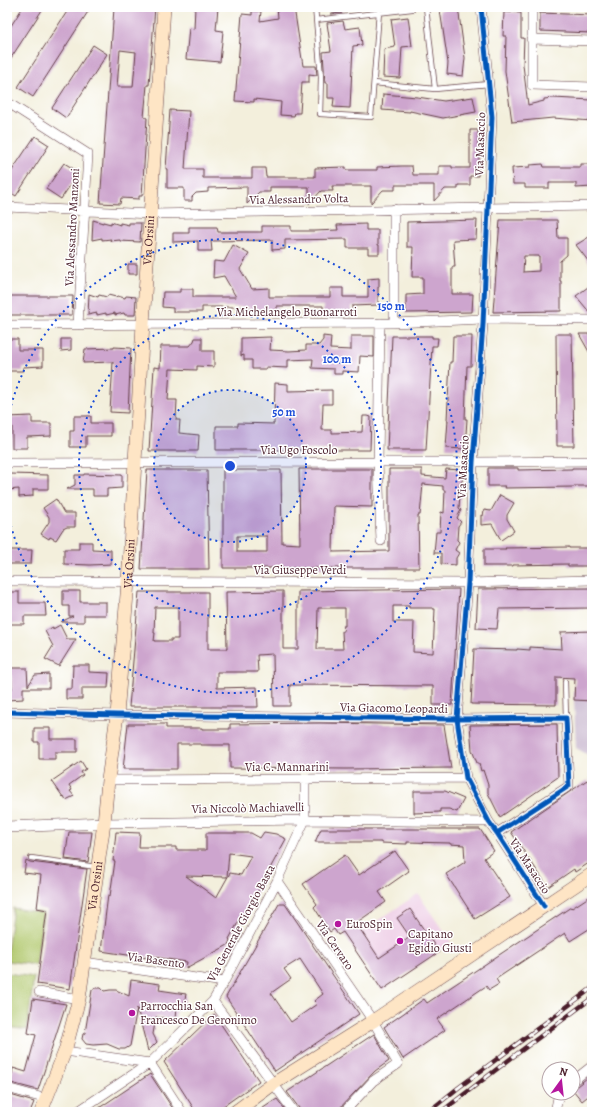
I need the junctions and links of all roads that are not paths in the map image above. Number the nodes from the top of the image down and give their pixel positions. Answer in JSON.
{"nodes":[{"id":1,"x":164,"y":7,"type":"edge"},
{"id":2,"x":315,"y":7,"type":"edge"},
{"id":3,"x":414,"y":7,"type":"edge"},
{"id":4,"x":426,"y":7,"type":"edge"},
{"id":5,"x":482,"y":7,"type":"edge"},
{"id":6,"x":532,"y":7,"type":"edge"},
{"id":7,"x":379,"y":12,"type":"junction"},
{"id":8,"x":316,"y":20,"type":"junction"},
{"id":9,"x":531,"y":39,"type":"junction"},
{"id":10,"x":592,"y":41,"type":"edge"},
{"id":11,"x":374,"y":83,"type":"junction"},
{"id":12,"x":489,"y":84,"type":"junction"},
{"id":13,"x":592,"y":87,"type":"edge"},
{"id":14,"x":435,"y":89,"type":"junction"},
{"id":15,"x":7,"y":102,"type":"edge"},
{"id":16,"x":592,"y":206,"type":"edge"},
{"id":17,"x":7,"y":207,"type":"edge"},
{"id":18,"x":487,"y":208,"type":"junction"},
{"id":19,"x":394,"y":209,"type":"junction"},
{"id":20,"x":84,"y":210,"type":"junction"},
{"id":21,"x":150,"y":214,"type":"junction"},
{"id":22,"x":483,"y":319,"type":"junction"},
{"id":23,"x":592,"y":320,"type":"edge"},
{"id":24,"x":380,"y":323,"type":"junction"},
{"id":25,"x":394,"y":323,"type":"junction"},
{"id":26,"x":143,"y":324,"type":"junction"},
{"id":27,"x":7,"y":325,"type":"edge"},
{"id":28,"x":78,"y":325,"type":"junction"},
{"id":29,"x":592,"y":461,"type":"edge"},
{"id":30,"x":135,"y":462,"type":"junction"},
{"id":31,"x":378,"y":462,"type":"junction"},
{"id":32,"x":473,"y":462,"type":"junction"},
{"id":33,"x":7,"y":463,"type":"edge"},
{"id":34,"x":381,"y":541,"type":"dead end"},
{"id":35,"x":592,"y":580,"type":"edge"},
{"id":36,"x":7,"y":581,"type":"edge"},
{"id":37,"x":128,"y":582,"type":"junction"},
{"id":38,"x":468,"y":583,"type":"junction"},
{"id":39,"x":566,"y":682,"type":"dead end"},
{"id":40,"x":7,"y":712,"type":"edge"},
{"id":41,"x":116,"y":715,"type":"junction"},
{"id":42,"x":566,"y":718,"type":"junction"},
{"id":43,"x":457,"y":719,"type":"junction"},
{"id":44,"x":466,"y":778,"type":"junction"},
{"id":45,"x":305,"y":779,"type":"junction"},
{"id":46,"x":108,"y":780,"type":"junction"},
{"id":47,"x":305,"y":820,"type":"junction"},
{"id":48,"x":489,"y":822,"type":"junction"},
{"id":49,"x":104,"y":823,"type":"junction"},
{"id":50,"x":7,"y":827,"type":"edge"},
{"id":51,"x":497,"y":833,"type":"junction"},
{"id":52,"x":31,"y":858,"type":"dead end"},
{"id":53,"x":98,"y":868,"type":"junction"},
{"id":54,"x":592,"y":874,"type":"edge"},
{"id":55,"x":277,"y":881,"type":"junction"},
{"id":56,"x":544,"y":906,"type":"junction"},
{"id":57,"x":84,"y":962,"type":"junction"},
{"id":58,"x":224,"y":982,"type":"junction"},
{"id":59,"x":39,"y":992,"type":"dead end"},
{"id":60,"x":79,"y":999,"type":"junction"},
{"id":61,"x":213,"y":1001,"type":"junction"},
{"id":62,"x":373,"y":1021,"type":"junction"},
{"id":63,"x":64,"y":1051,"type":"junction"},
{"id":64,"x":150,"y":1063,"type":"junction"},
{"id":65,"x":592,"y":1066,"type":"edge"},
{"id":66,"x":581,"y":1075,"type":"edge"},
{"id":67,"x":273,"y":1084,"type":"junction"},
{"id":68,"x":7,"y":1088,"type":"edge"},
{"id":69,"x":47,"y":1099,"type":"junction"},
{"id":70,"x":557,"y":1101,"type":"edge"},
{"id":71,"x":42,"y":1112,"type":"edge"},
{"id":72,"x":78,"y":1112,"type":"edge"},
{"id":73,"x":182,"y":1112,"type":"edge"},
{"id":74,"x":235,"y":1112,"type":"edge"},
{"id":75,"x":294,"y":1112,"type":"edge"},
{"id":76,"x":344,"y":1112,"type":"edge"},
{"id":77,"x":555,"y":1112,"type":"edge"}],
"edges":[{"from":1,"to":21,"type":"main road","name":"Via Orsini"},
{"from":2,"to":8,"type":"lane"},
{"from":3,"to":7,"type":"lane"},
{"from":4,"to":14,"type":"lane"},
{"from":5,"to":12,"type":"street","name":"Via Masaccio"},
{"from":6,"to":9,"type":"street"},
{"from":7,"to":8,"type":"lane"},
{"from":7,"to":11,"type":"lane"},
{"from":8,"to":11,"type":"lane"},
{"from":9,"to":10,"type":"street"},
{"from":9,"to":13,"type":"street"},
{"from":11,"to":14,"type":"lane"},
{"from":12,"to":14,"type":"lane"},
{"from":12,"to":18,"type":"street","name":"Via Masaccio"},
{"from":15,"to":20,"type":"street","name":"Via Alessandro Manzoni"},
{"from":16,"to":18,"type":"street","name":"Via Alessandro Volta"},
{"from":17,"to":20,"type":"street","name":"Via Alessandro Volta"},
{"from":18,"to":19,"type":"street","name":"Via Alessandro Volta"},
{"from":18,"to":22,"type":"street","name":"Via Masaccio"},
{"from":19,"to":21,"type":"street","name":"Via Alessandro Volta"},
{"from":19,"to":25,"type":"street"},
{"from":20,"to":21,"type":"street","name":"Via Alessandro Volta"},
{"from":20,"to":28,"type":"street","name":"Via Alessandro Manzoni"},
{"from":21,"to":26,"type":"main road","name":"Via Orsini"},
{"from":22,"to":23,"type":"street","name":"Via Michelangelo Buonarroti"},
{"from":22,"to":25,"type":"street","name":"Via Michelangelo Buonarroti"},
{"from":22,"to":32,"type":"street","name":"Via Masaccio"},
{"from":24,"to":25,"type":"street","name":"Via Michelangelo Buonarroti"},
{"from":24,"to":26,"type":"street","name":"Via Michelangelo Buonarroti"},
{"from":24,"to":31,"type":"street"},
{"from":26,"to":28,"type":"street","name":"Via Michelangelo Buonarroti"},
{"from":26,"to":30,"type":"main road","name":"Via Orsini"},
{"from":27,"to":28,"type":"street","name":"Via Michelangelo Buonarroti"},
{"from":29,"to":32,"type":"street","name":"Via Ugo Foscolo"},
{"from":30,"to":31,"type":"street","name":"Via Ugo Foscolo"},
{"from":30,"to":33,"type":"street","name":"Via Ugo Foscolo"},
{"from":30,"to":37,"type":"main road","name":"Via Orsini"},
{"from":31,"to":32,"type":"street","name":"Via Ugo Foscolo"},
{"from":31,"to":34,"type":"street"},
{"from":32,"to":38,"type":"street","name":"Via Masaccio"},
{"from":35,"to":38,"type":"street","name":"Via Giuseppe Verdi"},
{"from":36,"to":37,"type":"street","name":"Via Giuseppe Verdi"},
{"from":37,"to":38,"type":"street","name":"Via Giuseppe Verdi"},
{"from":37,"to":41,"type":"main road","name":"Via Orsini"},
{"from":38,"to":43,"type":"street","name":"Via Masaccio"},
{"from":39,"to":42,"type":"lane"},
{"from":40,"to":41,"type":"street","name":"Via Giacomo Leopardi"},
{"from":41,"to":43,"type":"street","name":"Via Giacomo Leopardi"},
{"from":41,"to":46,"type":"main road","name":"Via Orsini"},
{"from":42,"to":43,"type":"street","name":"Via Giacomo Leopardi"},
{"from":42,"to":51,"type":"street"},
{"from":43,"to":44,"type":"street","name":"Via Masaccio"},
{"from":44,"to":45,"type":"street","name":"Via C. Mannarini"},
{"from":44,"to":48,"type":"street","name":"Via Masaccio"},
{"from":45,"to":46,"type":"street","name":"Via C. Mannarini"},
{"from":45,"to":47,"type":"street","name":"Via Generale Giorgio Basta"},
{"from":46,"to":49,"type":"main road","name":"Via Orsini"},
{"from":47,"to":48,"type":"street","name":"Via Niccolò Machiavelli"},
{"from":47,"to":49,"type":"street","name":"Via Niccolò Machiavelli"},
{"from":47,"to":55,"type":"street","name":"Via Generale Giorgio Basta"},
{"from":48,"to":51,"type":"street","name":"Via Masaccio"},
{"from":49,"to":50,"type":"street","name":"Via Niccolò Machiavelli"},
{"from":49,"to":53,"type":"main road","name":"Via Orsini"},
{"from":51,"to":56,"type":"street","name":"Via Masaccio"},
{"from":52,"to":53,"type":"lane"},
{"from":53,"to":57,"type":"main road","name":"Via Orsini"},
{"from":54,"to":56,"type":"main road"},
{"from":55,"to":58,"type":"street","name":"Via Generale Giorgio Basta"},
{"from":55,"to":62,"type":"street","name":"Via Cervaro"},
{"from":56,"to":62,"type":"main road"},
{"from":57,"to":58,"type":"street","name":"Via Basento"},
{"from":57,"to":60,"type":"main road","name":"Via Orsini"},
{"from":58,"to":61,"type":"street","name":"Via Generale Giorgio Basta"},
{"from":59,"to":60,"type":"street"},
{"from":60,"to":63,"type":"main road","name":"Via Orsini"},
{"from":61,"to":64,"type":"street","name":"Via Generale Giorgio Basta"},
{"from":61,"to":67,"type":"street"},
{"from":62,"to":67,"type":"main road"},
{"from":62,"to":76,"type":"street","name":"Via Cervaro"},
{"from":63,"to":64,"type":"street"},
{"from":63,"to":69,"type":"main road","name":"Via Orsini"},
{"from":64,"to":72,"type":"street","name":"Via Generale Giorgio Basta"},
{"from":64,"to":73,"type":"street"},
{"from":65,"to":66,"type":"street"},
{"from":67,"to":74,"type":"main road"},
{"from":67,"to":75,"type":"street"},
{"from":68,"to":69,"type":"street"},
{"from":69,"to":71,"type":"main road","name":"Via Orsini"},
{"from":70,"to":77,"type":"street"}]}
